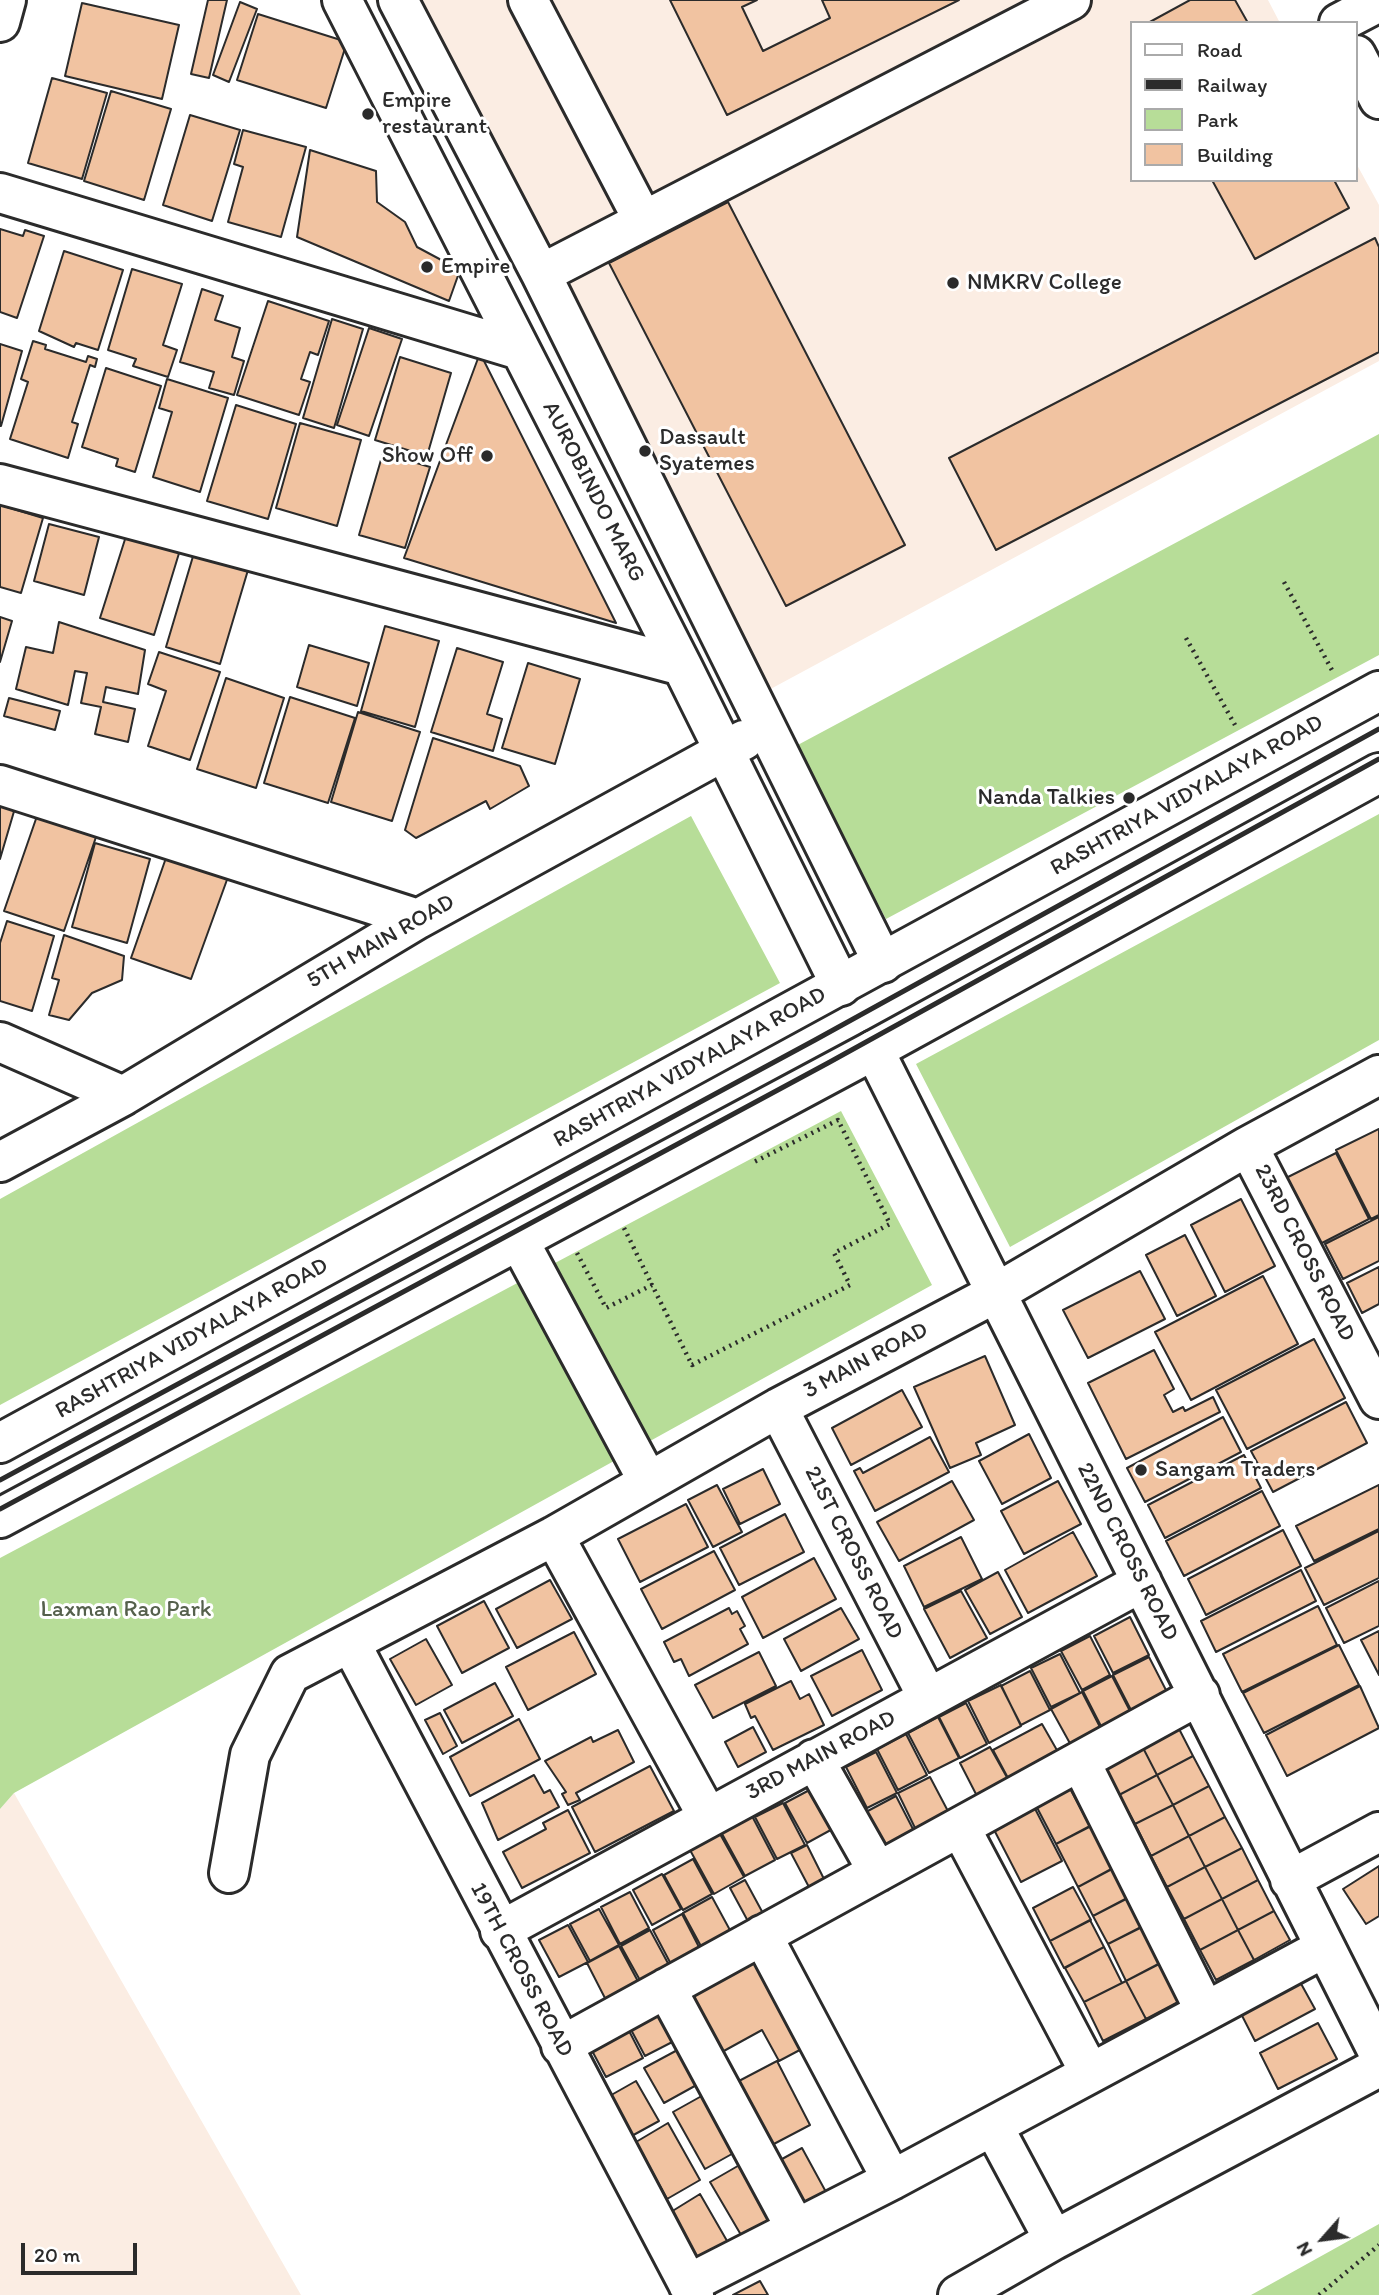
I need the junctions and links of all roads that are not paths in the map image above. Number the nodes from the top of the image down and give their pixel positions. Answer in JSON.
{"nodes":[{"id":1,"x":6,"y":0,"type":"edge"},
{"id":2,"x":342,"y":0,"type":"edge"},
{"id":3,"x":398,"y":0,"type":"edge"},
{"id":4,"x":527,"y":0,"type":"edge"},
{"id":5,"x":1071,"y":0,"type":"edge"},
{"id":6,"x":1327,"y":0,"type":"edge"},
{"id":7,"x":1379,"y":2,"type":"edge"},
{"id":8,"x":1338,"y":21,"type":"edge"},
{"id":9,"x":1343,"y":21,"type":"edge"},
{"id":10,"x":0,"y":22,"type":"edge"},
{"id":11,"x":1358,"y":59,"type":"edge"},
{"id":12,"x":1379,"y":99,"type":"edge"},
{"id":13,"x":0,"y":193,"type":"edge"},
{"id":14,"x":643,"y":220,"type":"junction"},
{"id":15,"x":541,"y":274,"type":"junction"},
{"id":16,"x":520,"y":350,"type":"junction"},
{"id":17,"x":0,"y":484,"type":"edge"},
{"id":18,"x":682,"y":666,"type":"junction"},
{"id":19,"x":1365,"y":699,"type":"edge"},
{"id":20,"x":766,"y":728,"type":"junction"},
{"id":21,"x":722,"y":752,"type":"junction"},
{"id":22,"x":1379,"y":773,"type":"edge"},
{"id":23,"x":0,"y":785,"type":"edge"},
{"id":24,"x":418,"y":919,"type":"junction"},
{"id":25,"x":883,"y":963,"type":"junction"},
{"id":26,"x":841,"y":986,"type":"junction"},
{"id":27,"x":0,"y":1042,"type":"edge"},
{"id":28,"x":874,"y":1050,"type":"junction"},
{"id":29,"x":1379,"y":1075,"type":"edge"},
{"id":30,"x":123,"y":1096,"type":"junction"},
{"id":31,"x":1248,"y":1146,"type":"junction"},
{"id":32,"x":0,"y":1161,"type":"edge"},
{"id":33,"x":519,"y":1241,"type":"junction"},
{"id":34,"x":996,"y":1293,"type":"junction"},
{"id":35,"x":1379,"y":1399,"type":"edge"},
{"id":36,"x":778,"y":1408,"type":"junction"},
{"id":37,"x":0,"y":1443,"type":"edge"},
{"id":38,"x":648,"y":1481,"type":"junction"},
{"id":39,"x":0,"y":1518,"type":"edge"},
{"id":40,"x":554,"y":1536,"type":"junction"},
{"id":41,"x":1142,"y":1582,"type":"junction"},
{"id":42,"x":351,"y":1644,"type":"junction"},
{"id":43,"x":1200,"y":1695,"type":"junction"},
{"id":44,"x":928,"y":1698,"type":"junction"},
{"id":45,"x":814,"y":1759,"type":"junction"},
{"id":46,"x":1080,"y":1761,"type":"junction"},
{"id":47,"x":708,"y":1818,"type":"junction"},
{"id":48,"x":960,"y":1827,"type":"junction"},
{"id":49,"x":1379,"y":1832,"type":"edge"},
{"id":50,"x":878,"y":1872,"type":"junction"},
{"id":51,"x":229,"y":1873,"type":"dead end"},
{"id":52,"x":1290,"y":1880,"type":"junction"},
{"id":53,"x":500,"y":1931,"type":"junction"},
{"id":54,"x":762,"y":1936,"type":"junction"},
{"id":55,"x":1324,"y":1948,"type":"junction"},
{"id":56,"x":666,"y":1988,"type":"junction"},
{"id":57,"x":1205,"y":2011,"type":"junction"},
{"id":58,"x":561,"y":2046,"type":"junction"},
{"id":59,"x":1379,"y":2054,"type":"edge"},
{"id":60,"x":1379,"y":2067,"type":"edge"},
{"id":61,"x":1090,"y":2073,"type":"junction"},
{"id":62,"x":993,"y":2126,"type":"junction"},
{"id":63,"x":892,"y":2180,"type":"junction"},
{"id":64,"x":796,"y":2229,"type":"junction"},
{"id":65,"x":1054,"y":2240,"type":"junction"},
{"id":66,"x":691,"y":2289,"type":"edge"},
{"id":67,"x":958,"y":2295,"type":"edge"}],
"edges":[{"from":1,"to":10,"type":"street"},
{"from":2,"to":16,"type":"street","name":"AUROBINDO MARG"},
{"from":3,"to":15,"type":"street"},
{"from":4,"to":14,"type":"street"},
{"from":5,"to":14,"type":"street"},
{"from":6,"to":8,"type":"street"},
{"from":7,"to":9,"type":"street"},
{"from":11,"to":12,"type":"street"},
{"from":13,"to":16,"type":"street"},
{"from":14,"to":15,"type":"street"},
{"from":15,"to":20,"type":"street"},
{"from":16,"to":18,"type":"street","name":"AUROBINDO MARG"},
{"from":17,"to":18,"type":"street"},
{"from":18,"to":21,"type":"street","name":"AUROBINDO MARG"},
{"from":19,"to":25,"type":"street","name":"RASHTRIYA VIDYALAYA ROAD"},
{"from":20,"to":21,"type":"street","name":"5TH MAIN ROAD"},
{"from":20,"to":25,"type":"street"},
{"from":21,"to":24,"type":"street","name":"5TH MAIN ROAD"},
{"from":21,"to":26,"type":"street","name":"AUROBINDO MARG"},
{"from":22,"to":28,"type":"street"},
{"from":23,"to":24,"type":"street"},
{"from":24,"to":30,"type":"street","name":"5TH MAIN ROAD"},
{"from":25,"to":26,"type":"street","name":"RASHTRIYA VIDYALAYA ROAD"},
{"from":26,"to":37,"type":"street","name":"RASHTRIYA VIDYALAYA ROAD"},
{"from":27,"to":30,"type":"street"},
{"from":28,"to":33,"type":"street"},
{"from":28,"to":34,"type":"street","name":"22ND CROSS ROAD"},
{"from":29,"to":31,"type":"street","name":"3 MAIN ROAD"},
{"from":30,"to":32,"type":"street","name":"5TH MAIN ROAD"},
{"from":31,"to":34,"type":"street","name":"3 MAIN ROAD"},
{"from":31,"to":35,"type":"street","name":"23RD CROSS ROAD"},
{"from":33,"to":38,"type":"street"},
{"from":33,"to":39,"type":"street"},
{"from":34,"to":36,"type":"street","name":"3 MAIN ROAD"},
{"from":34,"to":41,"type":"street","name":"22ND CROSS ROAD"},
{"from":36,"to":38,"type":"street","name":"3 MAIN ROAD"},
{"from":36,"to":44,"type":"street","name":"21ST CROSS ROAD"},
{"from":38,"to":40,"type":"street","name":"3 MAIN ROAD"},
{"from":40,"to":42,"type":"street","name":"3 MAIN ROAD"},
{"from":40,"to":47,"type":"street"},
{"from":41,"to":43,"type":"street","name":"22ND CROSS ROAD"},
{"from":41,"to":44,"type":"street","name":"3RD MAIN ROAD"},
{"from":42,"to":51,"type":"street","name":"3 MAIN ROAD"},
{"from":42,"to":53,"type":"street","name":"19TH CROSS ROAD"},
{"from":43,"to":46,"type":"street"},
{"from":43,"to":52,"type":"street","name":"22ND CROSS ROAD"},
{"from":44,"to":45,"type":"street","name":"3RD MAIN ROAD"},
{"from":45,"to":47,"type":"street","name":"3RD MAIN ROAD"},
{"from":45,"to":50,"type":"street"},
{"from":46,"to":48,"type":"street"},
{"from":46,"to":57,"type":"street"},
{"from":47,"to":53,"type":"street","name":"3RD MAIN ROAD"},
{"from":48,"to":50,"type":"street"},
{"from":48,"to":61,"type":"street"},
{"from":49,"to":52,"type":"street"},
{"from":50,"to":54,"type":"street"},
{"from":52,"to":55,"type":"street","name":"22ND CROSS ROAD"},
{"from":53,"to":58,"type":"street","name":"19TH CROSS ROAD"},
{"from":54,"to":56,"type":"street"},
{"from":54,"to":63,"type":"street"},
{"from":55,"to":57,"type":"street"},
{"from":55,"to":59,"type":"street","name":"22ND CROSS ROAD"},
{"from":56,"to":58,"type":"street"},
{"from":56,"to":64,"type":"street"},
{"from":57,"to":61,"type":"street"},
{"from":58,"to":66,"type":"street","name":"19TH CROSS ROAD"},
{"from":60,"to":65,"type":"street"},
{"from":61,"to":62,"type":"street"},
{"from":62,"to":63,"type":"street"},
{"from":62,"to":65,"type":"street"},
{"from":63,"to":64,"type":"street"},
{"from":64,"to":66,"type":"street"},
{"from":65,"to":67,"type":"street"}]}
